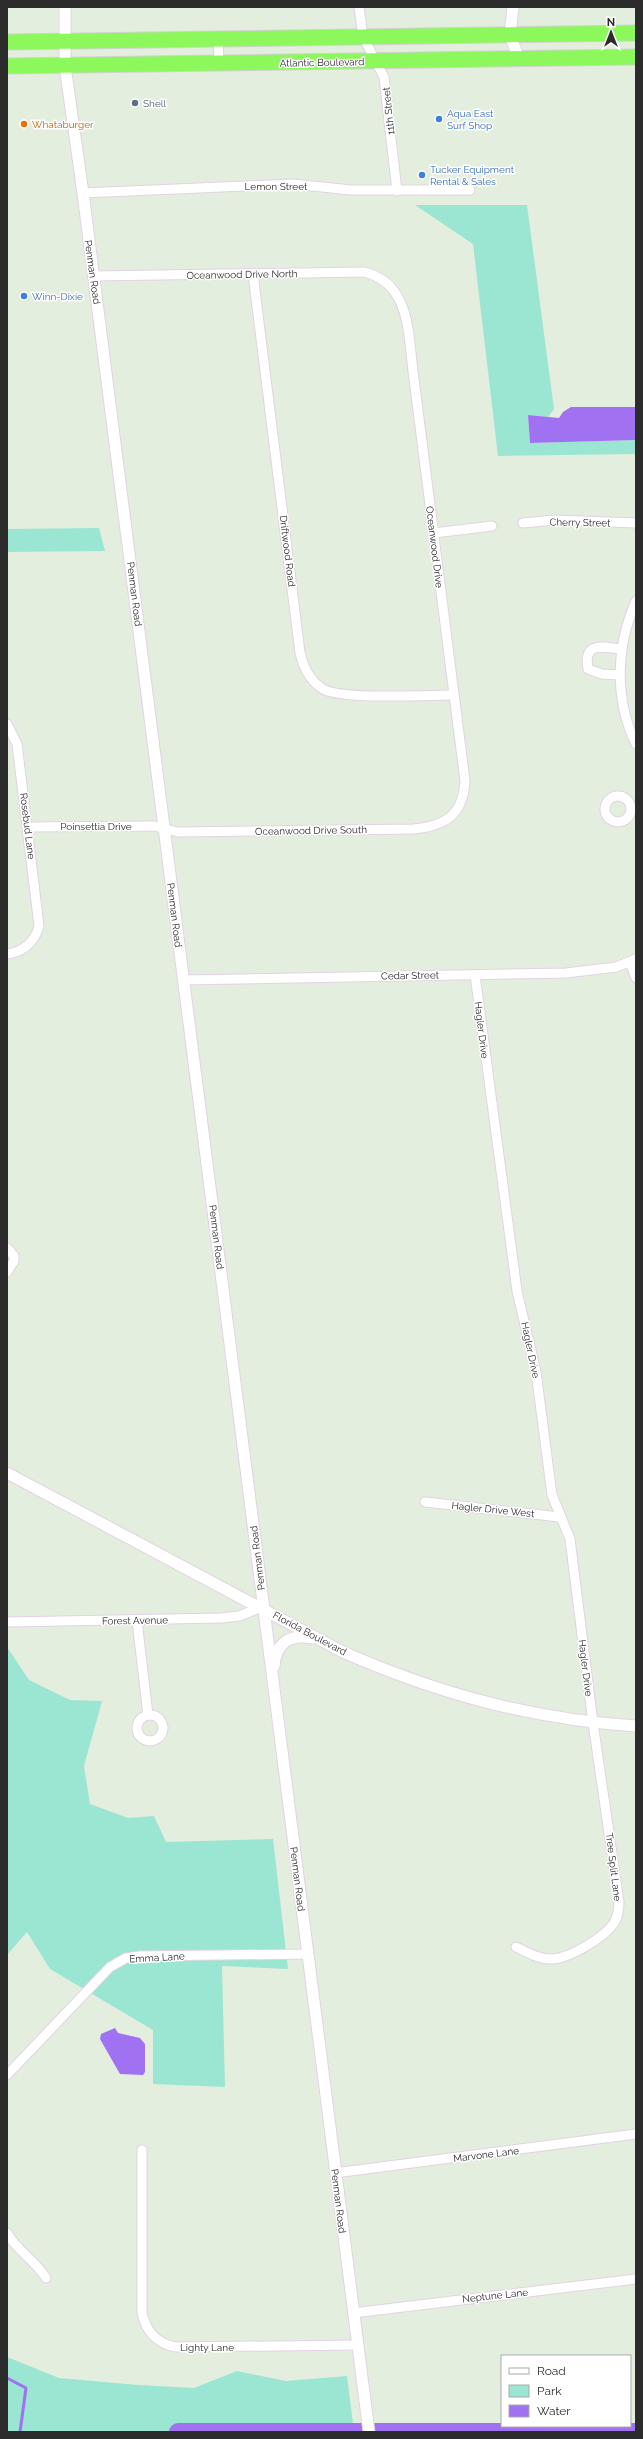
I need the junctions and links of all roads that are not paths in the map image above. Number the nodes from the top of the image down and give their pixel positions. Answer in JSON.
{"nodes":[{"id":1,"x":65,"y":7,"type":"edge"},
{"id":2,"x":358,"y":7,"type":"edge"},
{"id":3,"x":513,"y":7,"type":"edge"},
{"id":4,"x":636,"y":33,"type":"edge"},
{"id":5,"x":510,"y":35,"type":"junction"},
{"id":6,"x":363,"y":37,"type":"junction"},
{"id":7,"x":218,"y":39,"type":"junction"},
{"id":8,"x":65,"y":41,"type":"junction"},
{"id":9,"x":7,"y":42,"type":"edge"},
{"id":10,"x":636,"y":57,"type":"edge"},
{"id":11,"x":519,"y":59,"type":"junction"},
{"id":12,"x":376,"y":61,"type":"junction"},
{"id":13,"x":219,"y":63,"type":"junction"},
{"id":14,"x":7,"y":66,"type":"edge"},
{"id":15,"x":65,"y":66,"type":"junction"},
{"id":16,"x":470,"y":190,"type":"dead end"},
{"id":17,"x":397,"y":191,"type":"junction"},
{"id":18,"x":83,"y":193,"type":"junction"},
{"id":19,"x":253,"y":274,"type":"junction"},
{"id":20,"x":94,"y":276,"type":"junction"},
{"id":21,"x":388,"y":282,"type":"joint"},
{"id":22,"x":523,"y":523,"type":"dead end"},
{"id":23,"x":636,"y":523,"type":"edge"},
{"id":24,"x":492,"y":526,"type":"dead end"},
{"id":25,"x":434,"y":533,"type":"junction"},
{"id":26,"x":636,"y":601,"type":"edge"},
{"id":27,"x":621,"y":648,"type":"junction"},
{"id":28,"x":620,"y":675,"type":"junction"},
{"id":29,"x":454,"y":695,"type":"junction"},
{"id":30,"x":7,"y":724,"type":"edge"},
{"id":31,"x":636,"y":744,"type":"edge"},
{"id":32,"x":454,"y":814,"type":"joint"},
{"id":33,"x":28,"y":827,"type":"junction"},
{"id":34,"x":164,"y":830,"type":"junction"},
{"id":35,"x":7,"y":954,"type":"edge"},
{"id":36,"x":633,"y":960,"type":"edge"},
{"id":37,"x":475,"y":975,"type":"junction"},
{"id":38,"x":636,"y":978,"type":"edge"},
{"id":39,"x":183,"y":980,"type":"junction"},
{"id":40,"x":7,"y":1248,"type":"edge"},
{"id":41,"x":7,"y":1272,"type":"edge"},
{"id":42,"x":7,"y":1473,"type":"edge"},
{"id":43,"x":425,"y":1502,"type":"dead end"},
{"id":44,"x":560,"y":1517,"type":"junction"},
{"id":45,"x":262,"y":1607,"type":"junction"},
{"id":46,"x":137,"y":1621,"type":"junction"},
{"id":47,"x":7,"y":1622,"type":"edge"},
{"id":48,"x":318,"y":1638,"type":"junction"},
{"id":49,"x":272,"y":1680,"type":"junction"},
{"id":50,"x":148,"y":1715,"type":"dead end"},
{"id":51,"x":593,"y":1723,"type":"junction"},
{"id":52,"x":636,"y":1726,"type":"edge"},
{"id":53,"x":516,"y":1947,"type":"dead end"},
{"id":54,"x":308,"y":1954,"type":"junction"},
{"id":55,"x":7,"y":2075,"type":"edge"},
{"id":56,"x":636,"y":2134,"type":"edge"},
{"id":57,"x":142,"y":2150,"type":"dead end"},
{"id":58,"x":335,"y":2173,"type":"junction"},
{"id":59,"x":7,"y":2233,"type":"edge"},
{"id":60,"x":46,"y":2278,"type":"dead end"},
{"id":61,"x":636,"y":2279,"type":"edge"},
{"id":62,"x":353,"y":2313,"type":"junction"},
{"id":63,"x":357,"y":2345,"type":"junction"},
{"id":64,"x":369,"y":2432,"type":"edge"}],
"edges":[{"from":1,"to":8,"type":"street","name":"Penman Road"},
{"from":2,"to":6,"type":"street","name":"11th Street"},
{"from":3,"to":5,"type":"street"},
{"from":4,"to":5,"type":"highway"},
{"from":5,"to":6,"type":"highway"},
{"from":5,"to":11,"type":"street"},
{"from":6,"to":7,"type":"highway"},
{"from":6,"to":12,"type":"street","name":"11th Street"},
{"from":7,"to":8,"type":"highway"},
{"from":7,"to":13,"type":"street"},
{"from":8,"to":9,"type":"highway"},
{"from":8,"to":15,"type":"street","name":"Penman Road"},
{"from":10,"to":11,"type":"highway","name":"Atlantic Boulevard"},
{"from":11,"to":12,"type":"highway","name":"Atlantic Boulevard"},
{"from":12,"to":13,"type":"highway","name":"Atlantic Boulevard"},
{"from":12,"to":17,"type":"street","name":"11th Street"},
{"from":13,"to":15,"type":"highway","name":"Atlantic Boulevard"},
{"from":14,"to":15,"type":"highway","name":"Atlantic Boulevard"},
{"from":15,"to":18,"type":"street","name":"Penman Road"},
{"from":16,"to":17,"type":"street","name":"Lemon Street"},
{"from":17,"to":18,"type":"street","name":"Lemon Street"},
{"from":18,"to":20,"type":"street","name":"Penman Road"},
{"from":19,"to":20,"type":"street","name":"Oceanwood Drive North"},
{"from":19,"to":21,"type":"street","name":"Oceanwood Drive North"},
{"from":19,"to":29,"type":"street","name":"Driftwood Road"},
{"from":20,"to":34,"type":"street","name":"Penman Road"},
{"from":21,"to":25,"type":"street","name":"Oceanwood Drive"},
{"from":22,"to":23,"type":"street","name":"Cherry Street"},
{"from":24,"to":25,"type":"street"},
{"from":25,"to":29,"type":"street","name":"Oceanwood Drive"},
{"from":26,"to":27,"type":"street"},
{"from":27,"to":28,"type":"street"},
{"from":27,"to":28,"type":"street"},
{"from":28,"to":31,"type":"street"},
{"from":29,"to":32,"type":"street","name":"Oceanwood Drive"},
{"from":30,"to":33,"type":"street","name":"Rosebud Lane"},
{"from":32,"to":34,"type":"street","name":"Oceanwood Drive South"},
{"from":33,"to":34,"type":"street","name":"Poinsettia Drive"},
{"from":33,"to":35,"type":"street","name":"Rosebud Lane"},
{"from":34,"to":39,"type":"street","name":"Penman Road"},
{"from":36,"to":37,"type":"street","name":"Cedar Street"},
{"from":36,"to":38,"type":"street"},
{"from":37,"to":39,"type":"street","name":"Cedar Street"},
{"from":37,"to":44,"type":"street","name":"Hagler Drive"},
{"from":39,"to":45,"type":"street","name":"Penman Road"},
{"from":40,"to":41,"type":"street"},
{"from":42,"to":45,"type":"street","name":"Florida Boulevard"},
{"from":43,"to":44,"type":"street","name":"Hagler Drive West"},
{"from":44,"to":51,"type":"street","name":"Hagler Drive"},
{"from":45,"to":46,"type":"street","name":"Forest Avenue"},
{"from":45,"to":48,"type":"street","name":"Florida Boulevard"},
{"from":45,"to":49,"type":"street","name":"Penman Road"},
{"from":46,"to":47,"type":"street","name":"Forest Avenue"},
{"from":46,"to":50,"type":"street"},
{"from":48,"to":49,"type":"street"},
{"from":48,"to":51,"type":"street","name":"Florida Boulevard"},
{"from":49,"to":54,"type":"street","name":"Penman Road"},
{"from":51,"to":52,"type":"street","name":"Florida Boulevard"},
{"from":51,"to":53,"type":"street","name":"Tree Split Lane"},
{"from":54,"to":55,"type":"street","name":"Emma Lane"},
{"from":54,"to":58,"type":"street","name":"Penman Road"},
{"from":56,"to":58,"type":"street","name":"Marvone Lane"},
{"from":57,"to":63,"type":"street","name":"Lighty Lane"},
{"from":58,"to":62,"type":"street","name":"Penman Road"},
{"from":59,"to":60,"type":"street"},
{"from":61,"to":62,"type":"street","name":"Neptune Lane"},
{"from":62,"to":63,"type":"street","name":"Penman Road"},
{"from":63,"to":64,"type":"street","name":"Penman Road"}]}
